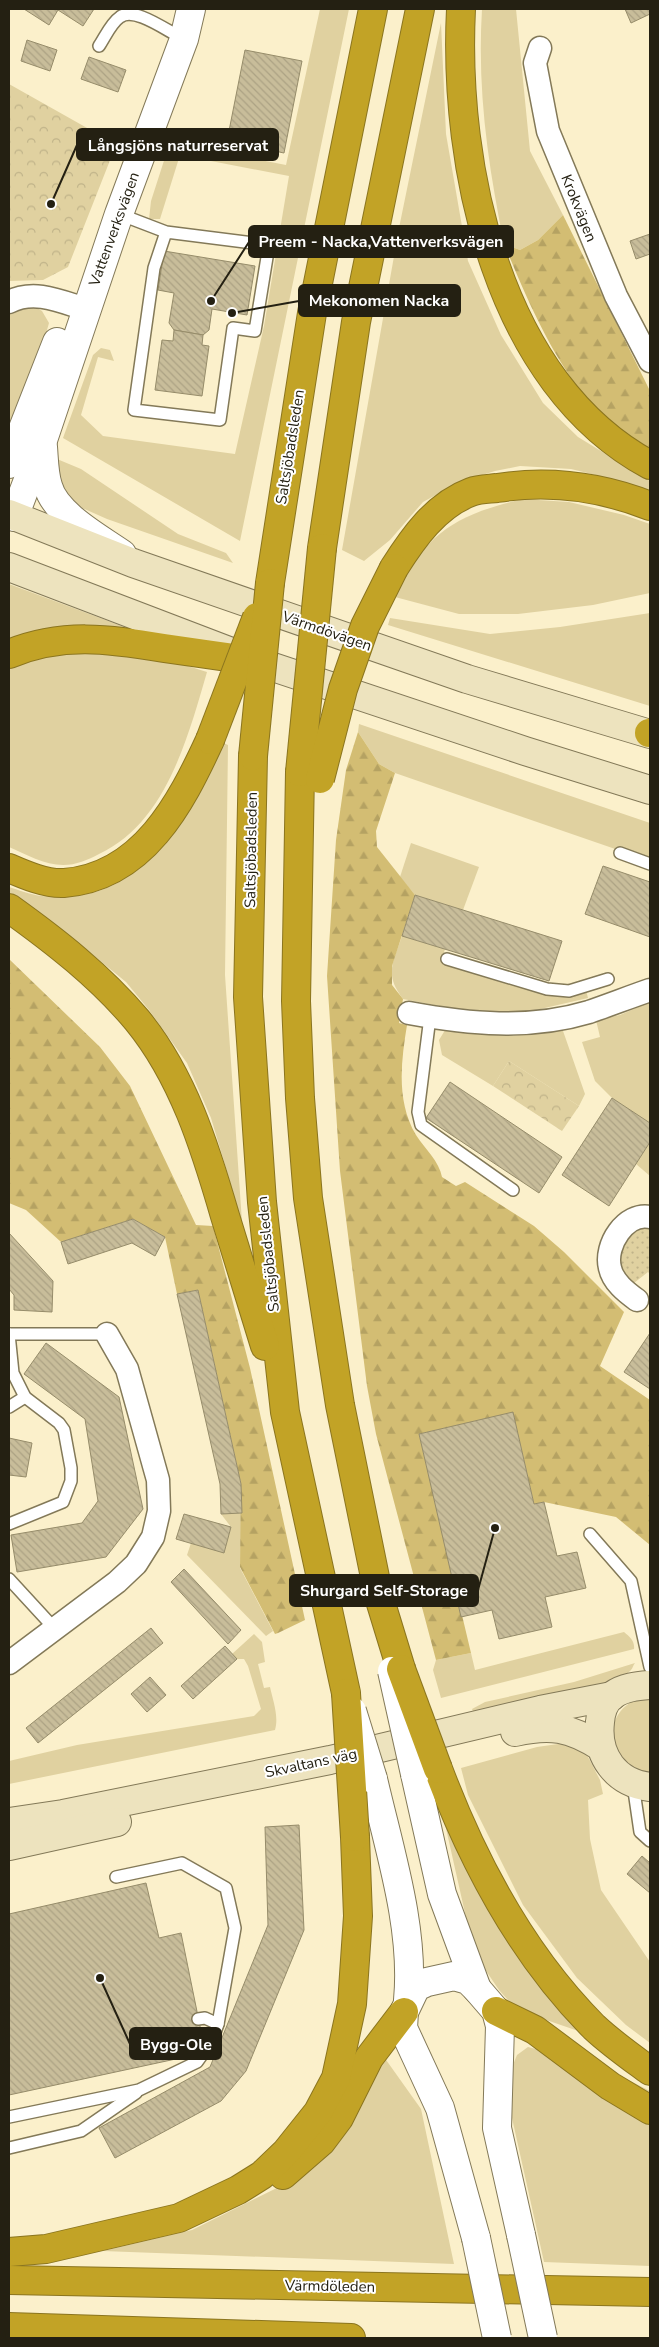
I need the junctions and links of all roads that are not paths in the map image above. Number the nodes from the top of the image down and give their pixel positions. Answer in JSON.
{"nodes":[{"id":1,"x":192,"y":9,"type":"edge"},
{"id":2,"x":373,"y":9,"type":"edge"},
{"id":3,"x":420,"y":9,"type":"edge"},
{"id":4,"x":461,"y":9,"type":"edge"},
{"id":5,"x":184,"y":39,"type":"junction"},
{"id":6,"x":99,"y":46,"type":"dead end"},
{"id":7,"x":540,"y":48,"type":"dead end"},
{"id":8,"x":119,"y":214,"type":"junction"},
{"id":9,"x":166,"y":232,"type":"junction"},
{"id":10,"x":9,"y":302,"type":"edge"},
{"id":11,"x":85,"y":309,"type":"junction"},
{"id":12,"x":650,"y":361,"type":"edge"},
{"id":13,"x":23,"y":443,"type":"edge"},
{"id":14,"x":9,"y":464,"type":"edge"},
{"id":15,"x":650,"y":465,"type":"edge"},
{"id":16,"x":650,"y":506,"type":"edge"},
{"id":17,"x":10,"y":520,"type":"edge"},
{"id":18,"x":133,"y":563,"type":"junction"},
{"id":19,"x":9,"y":567,"type":"edge"},
{"id":20,"x":270,"y":583,"type":"junction"},
{"id":21,"x":9,"y":654,"type":"edge"},
{"id":22,"x":255,"y":662,"type":"junction"},
{"id":23,"x":650,"y":733,"type":"edge"},
{"id":24,"x":525,"y":751,"type":"junction"},
{"id":25,"x":310,"y":776,"type":"junction"},
{"id":26,"x":650,"y":790,"type":"edge"},
{"id":27,"x":650,"y":806,"type":"edge"},
{"id":28,"x":620,"y":853,"type":"dead end"},
{"id":29,"x":650,"y":864,"type":"edge"},
{"id":30,"x":9,"y":868,"type":"edge"},
{"id":31,"x":9,"y":908,"type":"edge"},
{"id":32,"x":447,"y":958,"type":"dead end"},
{"id":33,"x":608,"y":979,"type":"dead end"},
{"id":34,"x":650,"y":990,"type":"edge"},
{"id":35,"x":420,"y":1015,"type":"joint"},
{"id":36,"x":513,"y":1190,"type":"dead end"},
{"id":37,"x":650,"y":1217,"type":"edge"},
{"id":38,"x":637,"y":1300,"type":"dead end"},
{"id":39,"x":9,"y":1334,"type":"edge"},
{"id":40,"x":107,"y":1334,"type":"joint"},
{"id":41,"x":25,"y":1397,"type":"junction"},
{"id":42,"x":9,"y":1407,"type":"edge"},
{"id":43,"x":285,"y":1412,"type":"junction"},
{"id":44,"x":9,"y":1524,"type":"edge"},
{"id":45,"x":590,"y":1534,"type":"dead end"},
{"id":46,"x":9,"y":1578,"type":"edge"},
{"id":47,"x":55,"y":1629,"type":"junction"},
{"id":48,"x":9,"y":1663,"type":"edge"},
{"id":49,"x":650,"y":1667,"type":"edge"},
{"id":50,"x":650,"y":1685,"type":"edge"},
{"id":51,"x":346,"y":1693,"type":"junction"},
{"id":52,"x":612,"y":1696,"type":"junction"},
{"id":53,"x":601,"y":1747,"type":"junction"},
{"id":54,"x":426,"y":1772,"type":"junction"},
{"id":55,"x":642,"y":1786,"type":"edge"},
{"id":56,"x":9,"y":1822,"type":"edge"},
{"id":57,"x":650,"y":1841,"type":"edge"},
{"id":58,"x":9,"y":1846,"type":"edge"},
{"id":59,"x":116,"y":1877,"type":"dead end"},
{"id":60,"x":477,"y":1989,"type":"junction"},
{"id":61,"x":406,"y":2006,"type":"junction"},
{"id":62,"x":496,"y":2011,"type":"junction"},
{"id":63,"x":198,"y":2019,"type":"dead end"},
{"id":64,"x":218,"y":2024,"type":"junction"},
{"id":65,"x":650,"y":2071,"type":"edge"},
{"id":66,"x":139,"y":2090,"type":"junction"},
{"id":67,"x":650,"y":2110,"type":"edge"},
{"id":68,"x":9,"y":2117,"type":"edge"},
{"id":69,"x":9,"y":2148,"type":"edge"},
{"id":70,"x":178,"y":2218,"type":"junction"},
{"id":71,"x":9,"y":2252,"type":"edge"},
{"id":72,"x":9,"y":2280,"type":"edge"},
{"id":73,"x":650,"y":2292,"type":"edge"},
{"id":74,"x":9,"y":2327,"type":"edge"},
{"id":75,"x":351,"y":2338,"type":"edge"},
{"id":76,"x":497,"y":2338,"type":"edge"},
{"id":77,"x":543,"y":2338,"type":"edge"}],
"edges":[{"from":1,"to":5,"type":"street","name":"Vattenverksvägen"},
{"from":2,"to":20,"type":"highway","name":"Saltsjöbadsleden"},
{"from":3,"to":25,"type":"highway","bridge":true},
{"from":4,"to":15,"type":"highway"},
{"from":5,"to":6,"type":"lane"},
{"from":5,"to":8,"type":"street","name":"Vattenverksvägen"},
{"from":7,"to":12,"type":"street","name":"Krokvägen"},
{"from":8,"to":9,"type":"lane"},
{"from":8,"to":11,"type":"street","name":"Vattenverksvägen"},
{"from":9,"to":9,"type":"lane"},
{"from":10,"to":11,"type":"street"},
{"from":11,"to":13,"type":"street","name":"Vattenverksvägen"},
{"from":13,"to":14,"type":"street","name":"Vattenverksvägen"},
{"from":13,"to":17,"type":"street","name":"Vattenverksvägen"},
{"from":13,"to":18,"type":"street"},
{"from":16,"to":25,"type":"highway","bridge":true},
{"from":17,"to":18,"type":"main road","name":"Värmdövägen"},
{"from":18,"to":23,"type":"main road","name":"Värmdövägen"},
{"from":19,"to":22,"type":"main road"},
{"from":20,"to":30,"type":"highway","bridge":true},
{"from":20,"to":43,"type":"highway","name":"Saltsjöbadsleden","bridge":true},
{"from":21,"to":22,"type":"highway"},
{"from":22,"to":24,"type":"main road"},
{"from":24,"to":26,"type":"main road"},
{"from":24,"to":27,"type":"main road"},
{"from":25,"to":54,"type":"highway","bridge":true},
{"from":28,"to":29,"type":"lane"},
{"from":31,"to":43,"type":"highway"},
{"from":32,"to":33,"type":"lane"},
{"from":34,"to":35,"type":"street"},
{"from":35,"to":36,"type":"lane"},
{"from":37,"to":38,"type":"street"},
{"from":39,"to":40,"type":"lane"},
{"from":39,"to":41,"type":"lane"},
{"from":40,"to":47,"type":"street"},
{"from":41,"to":42,"type":"lane"},
{"from":41,"to":44,"type":"lane"},
{"from":43,"to":51,"type":"highway","name":"Saltsjöbadsleden"},
{"from":45,"to":49,"type":"lane"},
{"from":46,"to":47,"type":"lane"},
{"from":47,"to":48,"type":"street"},
{"from":50,"to":52,"type":"main road","name":"Skvaltans väg"},
{"from":51,"to":61,"type":"street","bridge":true},
{"from":51,"to":70,"type":"highway","name":"Saltsjöbadsleden","bridge":true},
{"from":52,"to":53,"type":"main road"},
{"from":52,"to":56,"type":"main road","name":"Skvaltans väg"},
{"from":53,"to":55,"type":"main road"},
{"from":53,"to":58,"type":"main road","name":"Skvaltans väg"},
{"from":54,"to":60,"type":"street"},
{"from":54,"to":65,"type":"highway"},
{"from":55,"to":57,"type":"lane"},
{"from":59,"to":64,"type":"lane"},
{"from":60,"to":61,"type":"street"},
{"from":60,"to":62,"type":"street"},
{"from":61,"to":70,"type":"highway"},
{"from":61,"to":76,"type":"street","bridge":true},
{"from":62,"to":67,"type":"highway"},
{"from":62,"to":77,"type":"street","bridge":true},
{"from":63,"to":64,"type":"lane"},
{"from":64,"to":66,"type":"lane"},
{"from":66,"to":68,"type":"lane"},
{"from":66,"to":69,"type":"lane"},
{"from":70,"to":71,"type":"highway"},
{"from":72,"to":73,"type":"highway","name":"Värmdöleden"},
{"from":74,"to":75,"type":"highway"}]}
